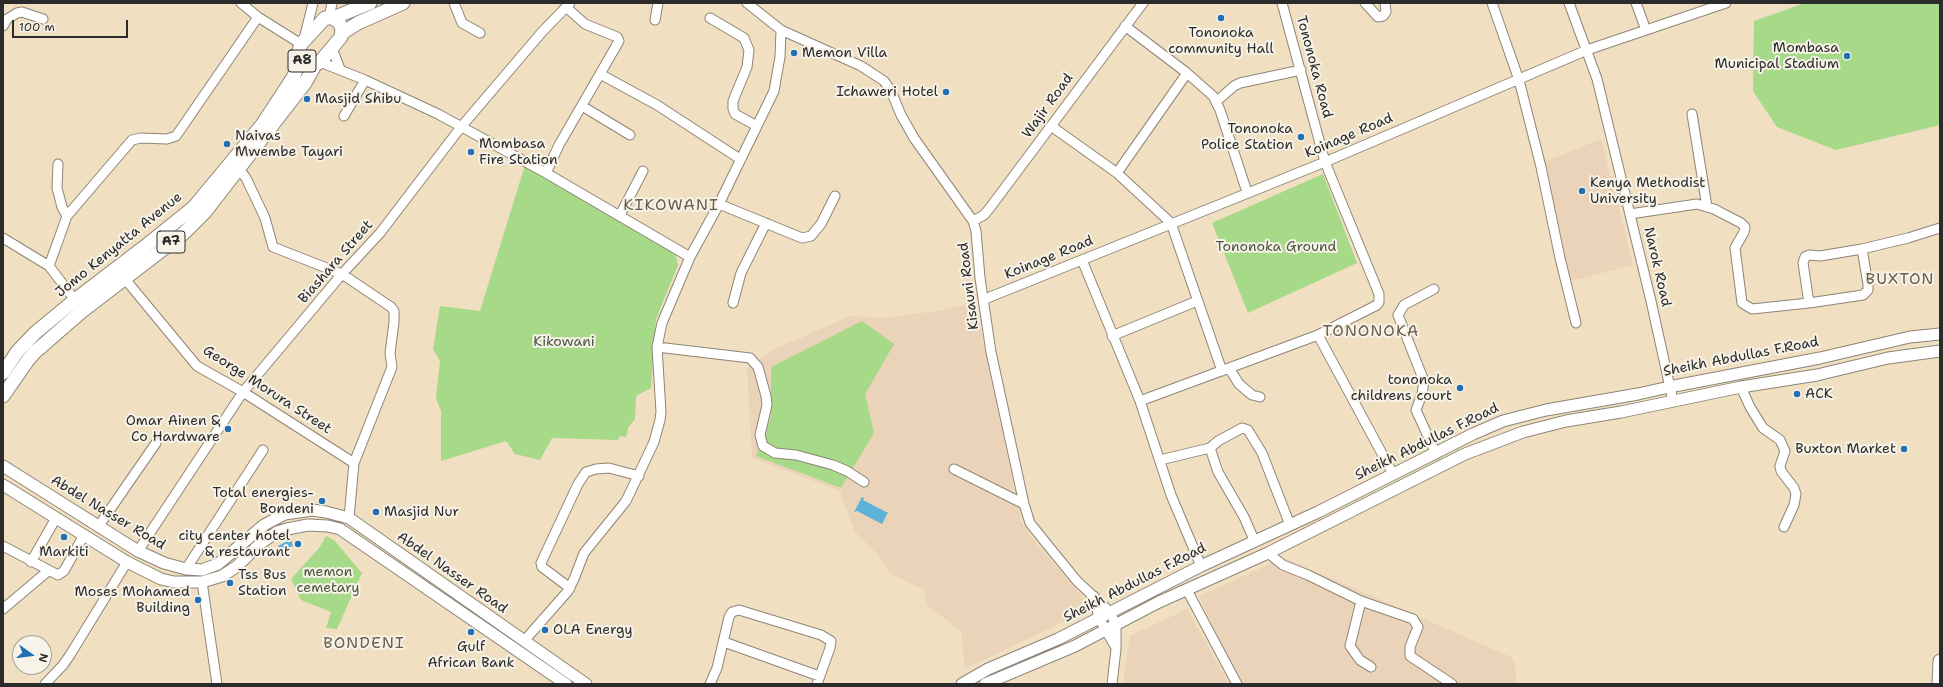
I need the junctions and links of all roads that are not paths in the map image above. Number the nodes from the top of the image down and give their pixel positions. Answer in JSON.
{"nodes":[{"id":1,"x":241,"y":3,"type":"edge"},
{"id":2,"x":313,"y":3,"type":"edge"},
{"id":3,"x":332,"y":3,"type":"edge"},
{"id":4,"x":370,"y":3,"type":"edge"},
{"id":5,"x":403,"y":3,"type":"edge"},
{"id":6,"x":454,"y":3,"type":"edge"},
{"id":7,"x":658,"y":3,"type":"edge"},
{"id":8,"x":747,"y":3,"type":"edge"},
{"id":9,"x":1143,"y":3,"type":"edge"},
{"id":10,"x":1282,"y":3,"type":"edge"},
{"id":11,"x":1365,"y":3,"type":"edge"},
{"id":12,"x":1385,"y":3,"type":"edge"},
{"id":13,"x":1492,"y":3,"type":"edge"},
{"id":14,"x":1569,"y":3,"type":"edge"},
{"id":15,"x":1636,"y":3,"type":"edge"},
{"id":16,"x":1726,"y":3,"type":"edge"},
{"id":17,"x":568,"y":5,"type":"edge"},
{"id":18,"x":258,"y":17,"type":"junction"},
{"id":19,"x":331,"y":18,"type":"junction"},
{"id":20,"x":710,"y":18,"type":"dead end"},
{"id":21,"x":43,"y":19,"type":"dead end"},
{"id":22,"x":655,"y":20,"type":"dead end"},
{"id":23,"x":3,"y":26,"type":"edge"},
{"id":24,"x":1125,"y":26,"type":"junction"},
{"id":25,"x":781,"y":30,"type":"junction"},
{"id":26,"x":1646,"y":30,"type":"junction"},
{"id":27,"x":342,"y":33,"type":"junction"},
{"id":28,"x":480,"y":33,"type":"dead end"},
{"id":29,"x":303,"y":42,"type":"junction"},
{"id":30,"x":332,"y":48,"type":"junction"},
{"id":31,"x":1587,"y":50,"type":"junction"},
{"id":32,"x":300,"y":57,"type":"junction"},
{"id":33,"x":317,"y":64,"type":"junction"},
{"id":34,"x":340,"y":69,"type":"junction"},
{"id":35,"x":1301,"y":70,"type":"junction"},
{"id":36,"x":1187,"y":73,"type":"junction"},
{"id":37,"x":600,"y":74,"type":"junction"},
{"id":38,"x":366,"y":80,"type":"junction"},
{"id":39,"x":1519,"y":80,"type":"junction"},
{"id":40,"x":1217,"y":101,"type":"junction"},
{"id":41,"x":582,"y":106,"type":"junction"},
{"id":42,"x":1692,"y":114,"type":"dead end"},
{"id":43,"x":344,"y":116,"type":"dead end"},
{"id":44,"x":757,"y":126,"type":"junction"},
{"id":45,"x":1051,"y":126,"type":"junction"},
{"id":46,"x":461,"y":127,"type":"junction"},
{"id":47,"x":630,"y":135,"type":"dead end"},
{"id":48,"x":740,"y":159,"type":"junction"},
{"id":49,"x":1325,"y":162,"type":"junction"},
{"id":50,"x":58,"y":164,"type":"dead end"},
{"id":51,"x":239,"y":169,"type":"junction"},
{"id":52,"x":643,"y":171,"type":"dead end"},
{"id":53,"x":546,"y":173,"type":"junction"},
{"id":54,"x":1117,"y":173,"type":"junction"},
{"id":55,"x":1247,"y":192,"type":"junction"},
{"id":56,"x":834,"y":196,"type":"dead end"},
{"id":57,"x":718,"y":204,"type":"junction"},
{"id":58,"x":1707,"y":206,"type":"junction"},
{"id":59,"x":1630,"y":214,"type":"junction"},
{"id":60,"x":620,"y":215,"type":"junction"},
{"id":61,"x":67,"y":216,"type":"junction"},
{"id":62,"x":972,"y":221,"type":"junction"},
{"id":63,"x":766,"y":223,"type":"junction"},
{"id":64,"x":1171,"y":224,"type":"junction"},
{"id":65,"x":1940,"y":228,"type":"edge"},
{"id":66,"x":4,"y":241,"type":"edge"},
{"id":67,"x":1862,"y":249,"type":"junction"},
{"id":68,"x":690,"y":257,"type":"junction"},
{"id":69,"x":1082,"y":260,"type":"junction"},
{"id":70,"x":49,"y":266,"type":"junction"},
{"id":71,"x":342,"y":274,"type":"junction"},
{"id":72,"x":125,"y":279,"type":"junction"},
{"id":73,"x":1434,"y":289,"type":"dead end"},
{"id":74,"x":985,"y":298,"type":"junction"},
{"id":75,"x":74,"y":300,"type":"junction"},
{"id":76,"x":1197,"y":301,"type":"junction"},
{"id":77,"x":733,"y":303,"type":"dead end"},
{"id":78,"x":1809,"y":303,"type":"junction"},
{"id":79,"x":1576,"y":323,"type":"dead end"},
{"id":80,"x":1940,"y":334,"type":"edge"},
{"id":81,"x":1318,"y":335,"type":"junction"},
{"id":82,"x":1112,"y":336,"type":"junction"},
{"id":83,"x":657,"y":347,"type":"junction"},
{"id":84,"x":1940,"y":350,"type":"edge"},
{"id":85,"x":1225,"y":370,"type":"junction"},
{"id":86,"x":3,"y":373,"type":"edge"},
{"id":87,"x":1669,"y":387,"type":"junction"},
{"id":88,"x":1742,"y":387,"type":"junction"},
{"id":89,"x":243,"y":392,"type":"junction"},
{"id":90,"x":3,"y":396,"type":"edge"},
{"id":91,"x":1260,"y":397,"type":"dead end"},
{"id":92,"x":1140,"y":401,"type":"junction"},
{"id":93,"x":1673,"y":401,"type":"junction"},
{"id":94,"x":156,"y":443,"type":"dead end"},
{"id":95,"x":1210,"y":448,"type":"junction"},
{"id":96,"x":263,"y":450,"type":"dead end"},
{"id":97,"x":1436,"y":454,"type":"junction"},
{"id":98,"x":1160,"y":460,"type":"junction"},
{"id":99,"x":354,"y":463,"type":"junction"},
{"id":100,"x":3,"y":466,"type":"edge"},
{"id":101,"x":954,"y":469,"type":"dead end"},
{"id":102,"x":1393,"y":474,"type":"junction"},
{"id":103,"x":639,"y":476,"type":"junction"},
{"id":104,"x":864,"y":482,"type":"dead end"},
{"id":105,"x":4,"y":488,"type":"edge"},
{"id":106,"x":1024,"y":504,"type":"junction"},
{"id":107,"x":56,"y":518,"type":"junction"},
{"id":108,"x":349,"y":518,"type":"junction"},
{"id":109,"x":1290,"y":525,"type":"junction"},
{"id":110,"x":98,"y":527,"type":"junction"},
{"id":111,"x":1784,"y":527,"type":"dead end"},
{"id":112,"x":84,"y":535,"type":"junction"},
{"id":113,"x":1255,"y":542,"type":"junction"},
{"id":114,"x":3,"y":546,"type":"edge"},
{"id":115,"x":138,"y":551,"type":"junction"},
{"id":116,"x":1268,"y":553,"type":"junction"},
{"id":117,"x":31,"y":562,"type":"junction"},
{"id":118,"x":127,"y":562,"type":"junction"},
{"id":119,"x":1201,"y":566,"type":"junction"},
{"id":120,"x":186,"y":569,"type":"junction"},
{"id":121,"x":48,"y":571,"type":"junction"},
{"id":122,"x":202,"y":582,"type":"junction"},
{"id":123,"x":570,"y":588,"type":"junction"},
{"id":124,"x":1187,"y":590,"type":"junction"},
{"id":125,"x":1094,"y":596,"type":"junction"},
{"id":126,"x":1361,"y":601,"type":"junction"},
{"id":127,"x":3,"y":609,"type":"edge"},
{"id":128,"x":1110,"y":612,"type":"junction"},
{"id":129,"x":1099,"y":618,"type":"junction"},
{"id":130,"x":495,"y":621,"type":"junction"},
{"id":131,"x":1116,"y":626,"type":"junction"},
{"id":132,"x":488,"y":631,"type":"junction"},
{"id":133,"x":1106,"y":631,"type":"junction"},
{"id":134,"x":524,"y":641,"type":"junction"},
{"id":135,"x":724,"y":642,"type":"junction"},
{"id":136,"x":1116,"y":649,"type":"junction"},
{"id":137,"x":1940,"y":661,"type":"edge"},
{"id":138,"x":1371,"y":667,"type":"dead end"},
{"id":139,"x":1940,"y":667,"type":"edge"},
{"id":140,"x":555,"y":669,"type":"junction"},
{"id":141,"x":818,"y":680,"type":"edge"},
{"id":142,"x":1001,"y":681,"type":"edge"},
{"id":143,"x":714,"y":683,"type":"edge"},
{"id":144,"x":45,"y":684,"type":"edge"},
{"id":145,"x":217,"y":684,"type":"edge"},
{"id":146,"x":566,"y":684,"type":"edge"},
{"id":147,"x":586,"y":684,"type":"edge"},
{"id":148,"x":962,"y":684,"type":"edge"},
{"id":149,"x":985,"y":684,"type":"edge"},
{"id":150,"x":1112,"y":684,"type":"edge"},
{"id":151,"x":1236,"y":684,"type":"edge"},
{"id":152,"x":1452,"y":684,"type":"edge"},
{"id":153,"x":1939,"y":684,"type":"edge"}],
"edges":[{"from":1,"to":18,"type":"street"},
{"from":2,"to":29,"type":"street"},
{"from":3,"to":19,"type":"street"},
{"from":4,"to":19,"type":"highway"},
{"from":5,"to":27,"type":"highway"},
{"from":6,"to":28,"type":"street"},
{"from":7,"to":22,"type":"street"},
{"from":8,"to":25,"type":"street","name":"Kisauni Road"},
{"from":9,"to":24,"type":"street","name":"Wajir Road"},
{"from":10,"to":35,"type":"street","name":"Tononoka Road"},
{"from":11,"to":12,"type":"street"},
{"from":13,"to":39,"type":"street"},
{"from":14,"to":31,"type":"street","name":"Narok Road"},
{"from":15,"to":26,"type":"street"},
{"from":16,"to":26,"type":"street","name":"Koinage Road"},
{"from":17,"to":37,"type":"street"},
{"from":17,"to":46,"type":"street","name":"Biashara Street"},
{"from":18,"to":29,"type":"street"},
{"from":18,"to":61,"type":"street"},
{"from":19,"to":27,"type":"highway"},
{"from":19,"to":29,"type":"highway","number":"A8"},
{"from":20,"to":44,"type":"street"},
{"from":21,"to":23,"type":"street"},
{"from":24,"to":36,"type":"street"},
{"from":24,"to":45,"type":"street","name":"Wajir Road"},
{"from":25,"to":44,"type":"street"},
{"from":25,"to":62,"type":"street","name":"Kisauni Road"},
{"from":26,"to":31,"type":"street","name":"Koinage Road"},
{"from":27,"to":30,"type":"highway","name":"Jomo Kenyatta Avenue","number":"A8"},
{"from":29,"to":32,"type":"highway","name":"Jomo Kenyatta Avenue","number":"A8"},
{"from":30,"to":33,"type":"highway","name":"Jomo Kenyatta Avenue","number":"A8"},
{"from":30,"to":34,"type":"street"},
{"from":31,"to":39,"type":"street","name":"Koinage Road"},
{"from":31,"to":59,"type":"street","name":"Narok Road"},
{"from":32,"to":33,"type":"highway","number":"A8"},
{"from":32,"to":75,"type":"highway","name":"Jomo Kenyatta Avenue","number":"A7"},
{"from":33,"to":34,"type":"street"},
{"from":33,"to":51,"type":"highway","name":"Jomo Kenyatta Avenue","number":"A7"},
{"from":34,"to":38,"type":"street"},
{"from":35,"to":40,"type":"street"},
{"from":35,"to":49,"type":"street","name":"Tononoka Road"},
{"from":36,"to":40,"type":"street"},
{"from":36,"to":54,"type":"street"},
{"from":37,"to":41,"type":"street"},
{"from":37,"to":48,"type":"street"},
{"from":38,"to":43,"type":"street"},
{"from":38,"to":46,"type":"street"},
{"from":39,"to":49,"type":"street","name":"Koinage Road"},
{"from":39,"to":79,"type":"street"},
{"from":40,"to":55,"type":"street"},
{"from":41,"to":47,"type":"street"},
{"from":41,"to":53,"type":"street"},
{"from":42,"to":58,"type":"street"},
{"from":44,"to":48,"type":"street"},
{"from":45,"to":54,"type":"street"},
{"from":45,"to":62,"type":"street","name":"Wajir Road"},
{"from":46,"to":53,"type":"street"},
{"from":46,"to":71,"type":"street","name":"Biashara Street"},
{"from":48,"to":57,"type":"street"},
{"from":49,"to":55,"type":"street","name":"Koinage Road"},
{"from":49,"to":81,"type":"street","name":"Tononoka Road"},
{"from":50,"to":61,"type":"street"},
{"from":51,"to":71,"type":"street"},
{"from":51,"to":72,"type":"highway","name":"Jomo Kenyatta Avenue","number":"A7"},
{"from":52,"to":60,"type":"street"},
{"from":53,"to":60,"type":"street"},
{"from":54,"to":64,"type":"street"},
{"from":55,"to":64,"type":"street","name":"Koinage Road"},
{"from":56,"to":63,"type":"street"},
{"from":57,"to":63,"type":"street"},
{"from":57,"to":68,"type":"street"},
{"from":58,"to":59,"type":"street"},
{"from":58,"to":78,"type":"street"},
{"from":59,"to":87,"type":"street","name":"Narok Road"},
{"from":60,"to":68,"type":"street"},
{"from":61,"to":70,"type":"street"},
{"from":62,"to":74,"type":"street","name":"Kisauni Road"},
{"from":63,"to":77,"type":"street"},
{"from":64,"to":69,"type":"street","name":"Koinage Road"},
{"from":64,"to":76,"type":"street"},
{"from":65,"to":67,"type":"street"},
{"from":66,"to":70,"type":"street"},
{"from":67,"to":78,"type":"street"},
{"from":67,"to":78,"type":"street"},
{"from":68,"to":83,"type":"street"},
{"from":69,"to":74,"type":"street","name":"Koinage Road"},
{"from":69,"to":82,"type":"street"},
{"from":70,"to":75,"type":"street"},
{"from":71,"to":89,"type":"street","name":"Biashara Street"},
{"from":71,"to":99,"type":"street"},
{"from":72,"to":89,"type":"street","name":"George Morura Street"},
{"from":72,"to":90,"type":"highway","name":"Jomo Kenyatta Avenue","number":"A7"},
{"from":73,"to":97,"type":"street"},
{"from":74,"to":106,"type":"street","name":"Kisauni Road"},
{"from":75,"to":86,"type":"highway","name":"Jomo Kenyatta Avenue","number":"A7"},
{"from":76,"to":82,"type":"street"},
{"from":76,"to":85,"type":"street"},
{"from":80,"to":87,"type":"main road","name":"Sheikh Abdullas F.Road"},
{"from":81,"to":85,"type":"street"},
{"from":81,"to":102,"type":"street"},
{"from":82,"to":92,"type":"street"},
{"from":83,"to":103,"type":"street"},
{"from":83,"to":104,"type":"street"},
{"from":84,"to":88,"type":"main road","name":"Sheikh Abdullas F.Road"},
{"from":85,"to":91,"type":"street"},
{"from":85,"to":92,"type":"street"},
{"from":87,"to":93,"type":"street","name":"Narok Road"},
{"from":87,"to":97,"type":"main road","name":"Sheikh Abdullas F.Road"},
{"from":88,"to":93,"type":"main road","name":"Sheikh Abdullas F.Road"},
{"from":88,"to":111,"type":"street"},
{"from":89,"to":99,"type":"street","name":"George Morura Street"},
{"from":89,"to":115,"type":"street","name":"Biashara Street"},
{"from":92,"to":98,"type":"street"},
{"from":93,"to":116,"type":"main road","name":"Sheikh Abdullas F.Road"},
{"from":94,"to":110,"type":"street"},
{"from":95,"to":98,"type":"street"},
{"from":95,"to":109,"type":"street"},
{"from":95,"to":113,"type":"street"},
{"from":96,"to":120,"type":"street"},
{"from":97,"to":102,"type":"main road","name":"Sheikh Abdullas F.Road"},
{"from":98,"to":119,"type":"street"},
{"from":99,"to":108,"type":"street"},
{"from":100,"to":110,"type":"main road","name":"Abdel Nasser Road"},
{"from":101,"to":106,"type":"street"},
{"from":102,"to":109,"type":"main road","name":"Sheikh Abdullas F.Road"},
{"from":103,"to":123,"type":"street"},
{"from":103,"to":123,"type":"street"},
{"from":105,"to":107,"type":"main road","name":"Abdel Nasser Road"},
{"from":106,"to":125,"type":"street","name":"Kisauni Road"},
{"from":107,"to":112,"type":"main road","name":"Abdel Nasser Road"},
{"from":107,"to":117,"type":"street"},
{"from":108,"to":120,"type":"main road","name":"Abdel Nasser Road"},
{"from":108,"to":130,"type":"main road","name":"Abdel Nasser Road"},
{"from":109,"to":113,"type":"main road","name":"Sheikh Abdullas F.Road"},
{"from":110,"to":115,"type":"main road","name":"Abdel Nasser Road"},
{"from":112,"to":118,"type":"main road","name":"Abdel Nasser Road"},
{"from":112,"to":121,"type":"street"},
{"from":113,"to":119,"type":"main road","name":"Sheikh Abdullas F.Road"},
{"from":114,"to":117,"type":"street"},
{"from":115,"to":120,"type":"main road","name":"Abdel Nasser Road"},
{"from":116,"to":124,"type":"main road","name":"Sheikh Abdullas F.Road"},
{"from":116,"to":126,"type":"street"},
{"from":117,"to":121,"type":"street"},
{"from":118,"to":122,"type":"main road","name":"Abdel Nasser Road"},
{"from":118,"to":144,"type":"street"},
{"from":119,"to":128,"type":"main road","name":"Sheikh Abdullas F.Road"},
{"from":121,"to":127,"type":"street"},
{"from":122,"to":132,"type":"main road","name":"Abdel Nasser Road"},
{"from":122,"to":145,"type":"street"},
{"from":123,"to":134,"type":"street"},
{"from":124,"to":131,"type":"main road","name":"Sheikh Abdullas F.Road"},
{"from":124,"to":151,"type":"street"},
{"from":125,"to":128,"type":"street","name":"Kisauni Road"},
{"from":125,"to":129,"type":"street"},
{"from":126,"to":138,"type":"street"},
{"from":126,"to":152,"type":"street"},
{"from":128,"to":129,"type":"main road","name":"Sheikh Abdullas F.Road"},
{"from":128,"to":131,"type":"street","name":"Kisauni Road"},
{"from":129,"to":133,"type":"street"},
{"from":129,"to":148,"type":"main road","name":"Sheikh Abdullas F.Road"},
{"from":130,"to":132,"type":"main road"},
{"from":130,"to":134,"type":"main road","name":"Abdel Nasser Road"},
{"from":131,"to":133,"type":"main road","name":"Sheikh Abdullas F.Road"},
{"from":131,"to":136,"type":"street"},
{"from":132,"to":140,"type":"main road","name":"Abdel Nasser Road"},
{"from":133,"to":136,"type":"street"},
{"from":133,"to":142,"type":"main road","name":"Sheikh Abdullas F.Road"},
{"from":134,"to":140,"type":"main road","name":"Abdel Nasser Road"},
{"from":135,"to":141,"type":"street"},
{"from":135,"to":141,"type":"street"},
{"from":135,"to":143,"type":"street"},
{"from":136,"to":150,"type":"street"},
{"from":137,"to":139,"type":"highway"},
{"from":139,"to":153,"type":"highway"},
{"from":140,"to":146,"type":"main road","name":"Abdel Nasser Road"},
{"from":140,"to":147,"type":"main road","name":"Abdel Nasser Road"},
{"from":142,"to":149,"type":"main road","name":"Sheikh Abdullas F.Road"}]}
